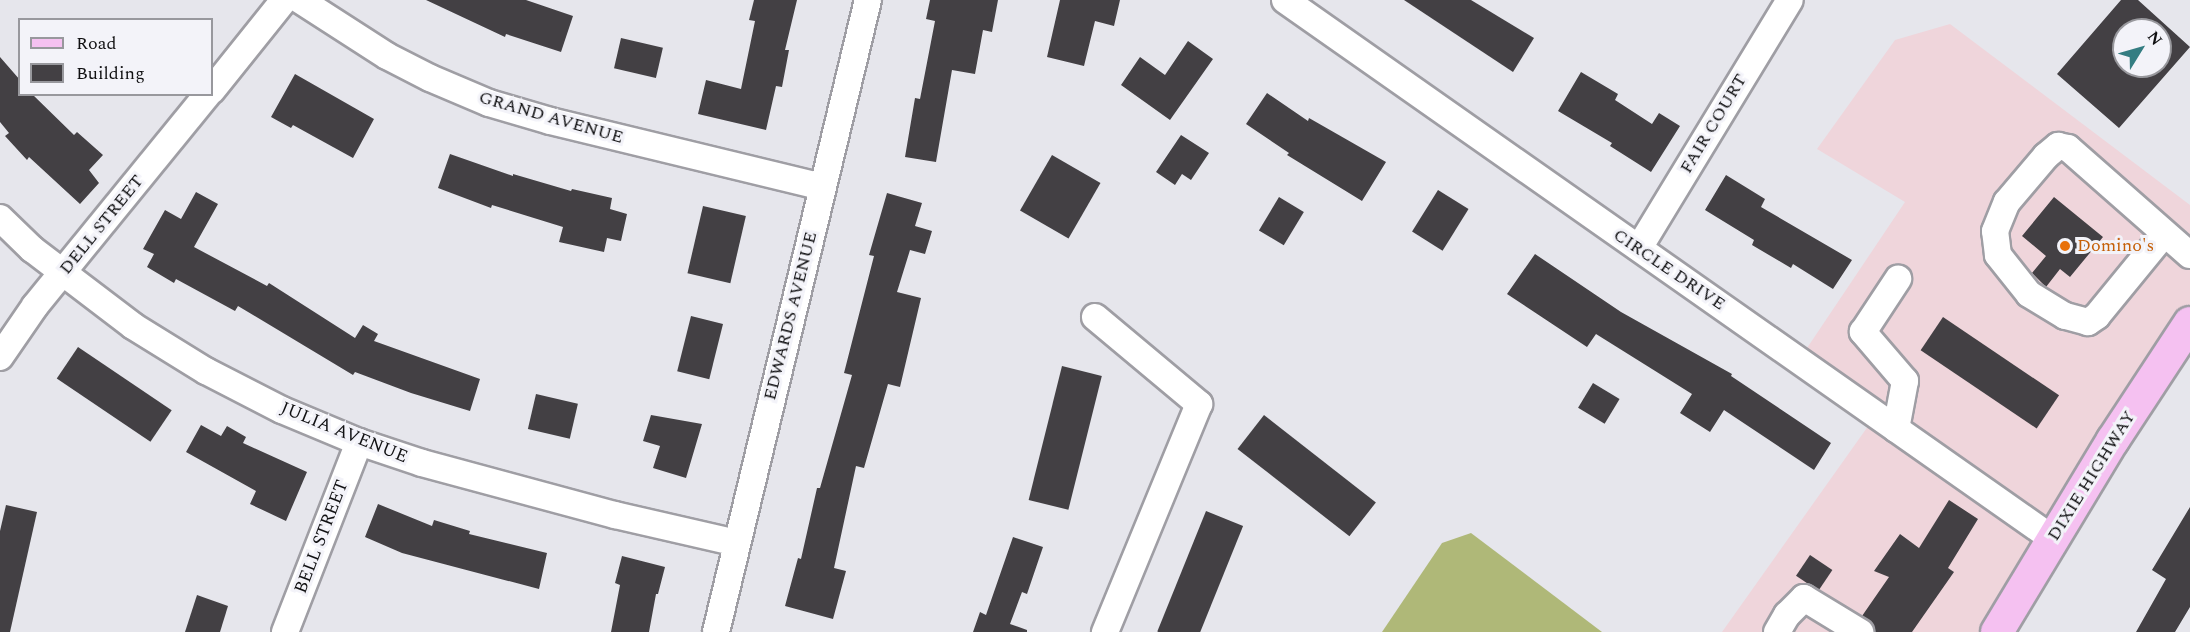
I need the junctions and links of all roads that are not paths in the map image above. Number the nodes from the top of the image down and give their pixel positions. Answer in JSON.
{"nodes":[{"id":1,"x":284,"y":0,"type":"edge"},
{"id":2,"x":300,"y":0,"type":"edge"},
{"id":3,"x":868,"y":0,"type":"edge"},
{"id":4,"x":1285,"y":0,"type":"edge"},
{"id":5,"x":1790,"y":0,"type":"edge"},
{"id":6,"x":213,"y":89,"type":"edge"},
{"id":7,"x":206,"y":96,"type":"edge"},
{"id":8,"x":822,"y":187,"type":"junction"},
{"id":9,"x":0,"y":218,"type":"edge"},
{"id":10,"x":2164,"y":234,"type":"junction"},
{"id":11,"x":1639,"y":248,"type":"junction"},
{"id":12,"x":2190,"y":255,"type":"edge"},
{"id":13,"x":63,"y":273,"type":"junction"},
{"id":14,"x":1898,"y":279,"type":"dead end"},
{"id":15,"x":1095,"y":317,"type":"dead end"},
{"id":16,"x":2190,"y":323,"type":"edge"},
{"id":17,"x":0,"y":357,"type":"edge"},
{"id":18,"x":1896,"y":429,"type":"junction"},
{"id":19,"x":359,"y":442,"type":"junction"},
{"id":20,"x":2053,"y":539,"type":"junction"},
{"id":21,"x":737,"y":543,"type":"junction"},
{"id":22,"x":285,"y":632,"type":"edge"},
{"id":23,"x":716,"y":632,"type":"edge"},
{"id":24,"x":1105,"y":632,"type":"edge"},
{"id":25,"x":1777,"y":632,"type":"edge"},
{"id":26,"x":1860,"y":632,"type":"edge"},
{"id":27,"x":1997,"y":632,"type":"edge"}],
"edges":[{"from":1,"to":6,"type":"street"},
{"from":2,"to":8,"type":"street","name":"GRAND AVENUE"},
{"from":3,"to":8,"type":"street","name":"EDWARDS AVENUE"},
{"from":4,"to":11,"type":"street","name":"CIRCLE DRIVE"},
{"from":5,"to":11,"type":"street","name":"FAIR COURT"},
{"from":7,"to":13,"type":"street","name":"DELL STREET"},
{"from":8,"to":21,"type":"street","name":"EDWARDS AVENUE"},
{"from":9,"to":13,"type":"street","name":"JULIA AVENUE"},
{"from":10,"to":10,"type":"street"},
{"from":10,"to":12,"type":"street"},
{"from":11,"to":18,"type":"street","name":"CIRCLE DRIVE"},
{"from":13,"to":17,"type":"street","name":"DELL STREET"},
{"from":13,"to":19,"type":"street","name":"JULIA AVENUE"},
{"from":14,"to":18,"type":"street"},
{"from":15,"to":24,"type":"street"},
{"from":16,"to":20,"type":"main road","name":"DIXIE HIGHWAY"},
{"from":18,"to":20,"type":"street","name":"CIRCLE DRIVE"},
{"from":19,"to":21,"type":"street","name":"JULIA AVENUE"},
{"from":19,"to":22,"type":"street","name":"BELL STREET"},
{"from":20,"to":27,"type":"main road","name":"DIXIE HIGHWAY"},
{"from":21,"to":23,"type":"street","name":"EDWARDS AVENUE"},
{"from":25,"to":26,"type":"street"}]}
